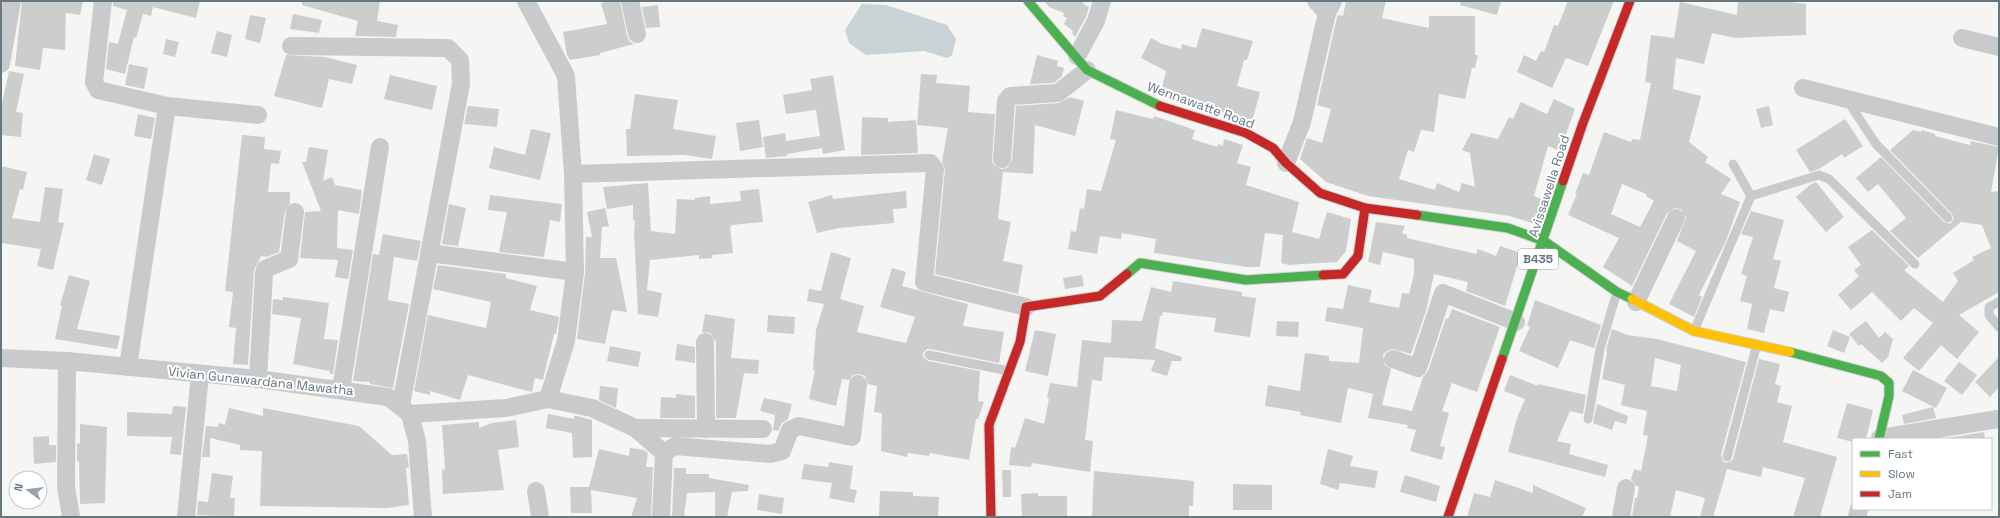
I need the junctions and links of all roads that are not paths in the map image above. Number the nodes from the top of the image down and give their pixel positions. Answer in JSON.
{"nodes":[{"id":1,"x":12,"y":1,"type":"edge"},
{"id":2,"x":103,"y":1,"type":"edge"},
{"id":3,"x":526,"y":1,"type":"edge"},
{"id":4,"x":630,"y":1,"type":"edge"},
{"id":5,"x":1028,"y":1,"type":"edge"},
{"id":6,"x":1102,"y":1,"type":"edge"},
{"id":7,"x":1630,"y":1,"type":"edge"},
{"id":8,"x":1325,"y":5,"type":"edge"},
{"id":9,"x":637,"y":34,"type":"dead end"},
{"id":10,"x":1962,"y":38,"type":"dead end"},
{"id":11,"x":292,"y":46,"type":"dead end"},
{"id":12,"x":1999,"y":48,"type":"edge"},
{"id":13,"x":1082,"y":63,"type":"junction"},
{"id":14,"x":1,"y":64,"type":"edge"},
{"id":15,"x":1803,"y":88,"type":"dead end"},
{"id":16,"x":1847,"y":99,"type":"junction"},
{"id":17,"x":167,"y":106,"type":"junction"},
{"id":18,"x":258,"y":115,"type":"dead end"},
{"id":19,"x":1999,"y":137,"type":"edge"},
{"id":20,"x":380,"y":147,"type":"dead end"},
{"id":21,"x":1002,"y":159,"type":"dead end"},
{"id":22,"x":1286,"y":163,"type":"junction"},
{"id":23,"x":1733,"y":164,"type":"dead end"},
{"id":24,"x":573,"y":174,"type":"junction"},
{"id":25,"x":1751,"y":196,"type":"junction"},
{"id":26,"x":1365,"y":208,"type":"junction"},
{"id":27,"x":295,"y":212,"type":"dead end"},
{"id":28,"x":1676,"y":218,"type":"dead end"},
{"id":29,"x":1948,"y":218,"type":"dead end"},
{"id":30,"x":1544,"y":241,"type":"junction"},
{"id":31,"x":429,"y":253,"type":"junction"},
{"id":32,"x":1915,"y":264,"type":"dead end"},
{"id":33,"x":575,"y":272,"type":"junction"},
{"id":34,"x":1617,"y":292,"type":"junction"},
{"id":35,"x":1636,"y":302,"type":"junction"},
{"id":36,"x":1999,"y":302,"type":"edge"},
{"id":37,"x":1026,"y":307,"type":"junction"},
{"id":38,"x":1516,"y":322,"type":"junction"},
{"id":39,"x":1999,"y":327,"type":"edge"},
{"id":40,"x":1694,"y":331,"type":"junction"},
{"id":41,"x":705,"y":342,"type":"dead end"},
{"id":42,"x":1757,"y":344,"type":"junction"},
{"id":43,"x":929,"y":355,"type":"dead end"},
{"id":44,"x":1,"y":358,"type":"edge"},
{"id":45,"x":1393,"y":359,"type":"dead end"},
{"id":46,"x":66,"y":361,"type":"junction"},
{"id":47,"x":128,"y":367,"type":"junction"},
{"id":48,"x":1009,"y":371,"type":"junction"},
{"id":49,"x":200,"y":374,"type":"junction"},
{"id":50,"x":258,"y":379,"type":"junction"},
{"id":51,"x":858,"y":384,"type":"dead end"},
{"id":52,"x":342,"y":389,"type":"junction"},
{"id":53,"x":548,"y":399,"type":"junction"},
{"id":54,"x":406,"y":410,"type":"junction"},
{"id":55,"x":1588,"y":419,"type":"dead end"},
{"id":56,"x":1998,"y":419,"type":"edge"},
{"id":57,"x":635,"y":428,"type":"junction"},
{"id":58,"x":706,"y":429,"type":"junction"},
{"id":59,"x":763,"y":429,"type":"dead end"},
{"id":60,"x":1880,"y":438,"type":"edge"},
{"id":61,"x":664,"y":453,"type":"junction"},
{"id":62,"x":1727,"y":457,"type":"dead end"},
{"id":63,"x":1626,"y":488,"type":"dead end"},
{"id":64,"x":536,"y":491,"type":"dead end"},
{"id":65,"x":71,"y":517,"type":"edge"},
{"id":66,"x":186,"y":517,"type":"edge"},
{"id":67,"x":423,"y":517,"type":"edge"},
{"id":68,"x":540,"y":517,"type":"edge"},
{"id":69,"x":661,"y":517,"type":"edge"},
{"id":70,"x":991,"y":517,"type":"edge"},
{"id":71,"x":1448,"y":517,"type":"edge"},
{"id":72,"x":1621,"y":517,"type":"edge"}],
"edges":[{"from":1,"to":14,"type":"street"},
{"from":2,"to":17,"type":"street"},
{"from":3,"to":24,"type":"street"},
{"from":4,"to":9,"type":"street"},
{"from":5,"to":13,"type":"street","name":"Wennawatte Road"},
{"from":6,"to":13,"type":"street"},
{"from":7,"to":30,"type":"street","name":"Avissawella Road","number":"B435"},
{"from":8,"to":22,"type":"street"},
{"from":10,"to":12,"type":"street"},
{"from":11,"to":31,"type":"street"},
{"from":13,"to":21,"type":"street"},
{"from":13,"to":22,"type":"street","name":"Wennawatte Road"},
{"from":15,"to":16,"type":"street"},
{"from":16,"to":19,"type":"street"},
{"from":16,"to":29,"type":"lane"},
{"from":17,"to":18,"type":"street"},
{"from":17,"to":47,"type":"street"},
{"from":20,"to":52,"type":"street"},
{"from":22,"to":26,"type":"street","name":"Wennawatte Road"},
{"from":23,"to":25,"type":"lane"},
{"from":24,"to":33,"type":"street"},
{"from":24,"to":37,"type":"street"},
{"from":25,"to":32,"type":"lane"},
{"from":25,"to":40,"type":"lane"},
{"from":26,"to":30,"type":"street","name":"Wennawatte Road"},
{"from":26,"to":37,"type":"street"},
{"from":27,"to":50,"type":"street"},
{"from":28,"to":35,"type":"street"},
{"from":30,"to":34,"type":"street","name":"Wennawatte Road"},
{"from":30,"to":38,"type":"street","name":"Avissawella Road","number":"B435"},
{"from":31,"to":33,"type":"street"},
{"from":31,"to":54,"type":"street"},
{"from":33,"to":53,"type":"street"},
{"from":34,"to":35,"type":"street","name":"Wennawatte Road"},
{"from":34,"to":55,"type":"lane"},
{"from":35,"to":40,"type":"street","name":"Wennawatte Road"},
{"from":36,"to":39,"type":"lane"},
{"from":37,"to":48,"type":"street"},
{"from":38,"to":45,"type":"street"},
{"from":38,"to":71,"type":"street","name":"Avissawella Road","number":"B435"},
{"from":40,"to":42,"type":"street","name":"Wennawatte Road"},
{"from":41,"to":58,"type":"street"},
{"from":42,"to":60,"type":"street","name":"Wennawatte Road"},
{"from":42,"to":62,"type":"lane"},
{"from":43,"to":48,"type":"lane"},
{"from":44,"to":46,"type":"street","name":"Vivian Gunawardana Mawatha"},
{"from":46,"to":47,"type":"street","name":"Vivian Gunawardana Mawatha"},
{"from":46,"to":65,"type":"street"},
{"from":47,"to":49,"type":"street","name":"Vivian Gunawardana Mawatha"},
{"from":48,"to":70,"type":"street"},
{"from":49,"to":50,"type":"street","name":"Vivian Gunawardana Mawatha"},
{"from":49,"to":66,"type":"street"},
{"from":50,"to":52,"type":"street","name":"Vivian Gunawardana Mawatha"},
{"from":51,"to":61,"type":"street"},
{"from":52,"to":54,"type":"street","name":"Vivian Gunawardana Mawatha"},
{"from":53,"to":54,"type":"street"},
{"from":53,"to":57,"type":"street"},
{"from":54,"to":67,"type":"street"},
{"from":56,"to":60,"type":"street"},
{"from":57,"to":58,"type":"street"},
{"from":57,"to":61,"type":"street"},
{"from":58,"to":59,"type":"street"},
{"from":61,"to":69,"type":"street"},
{"from":63,"to":72,"type":"street"},
{"from":64,"to":68,"type":"street"}]}
